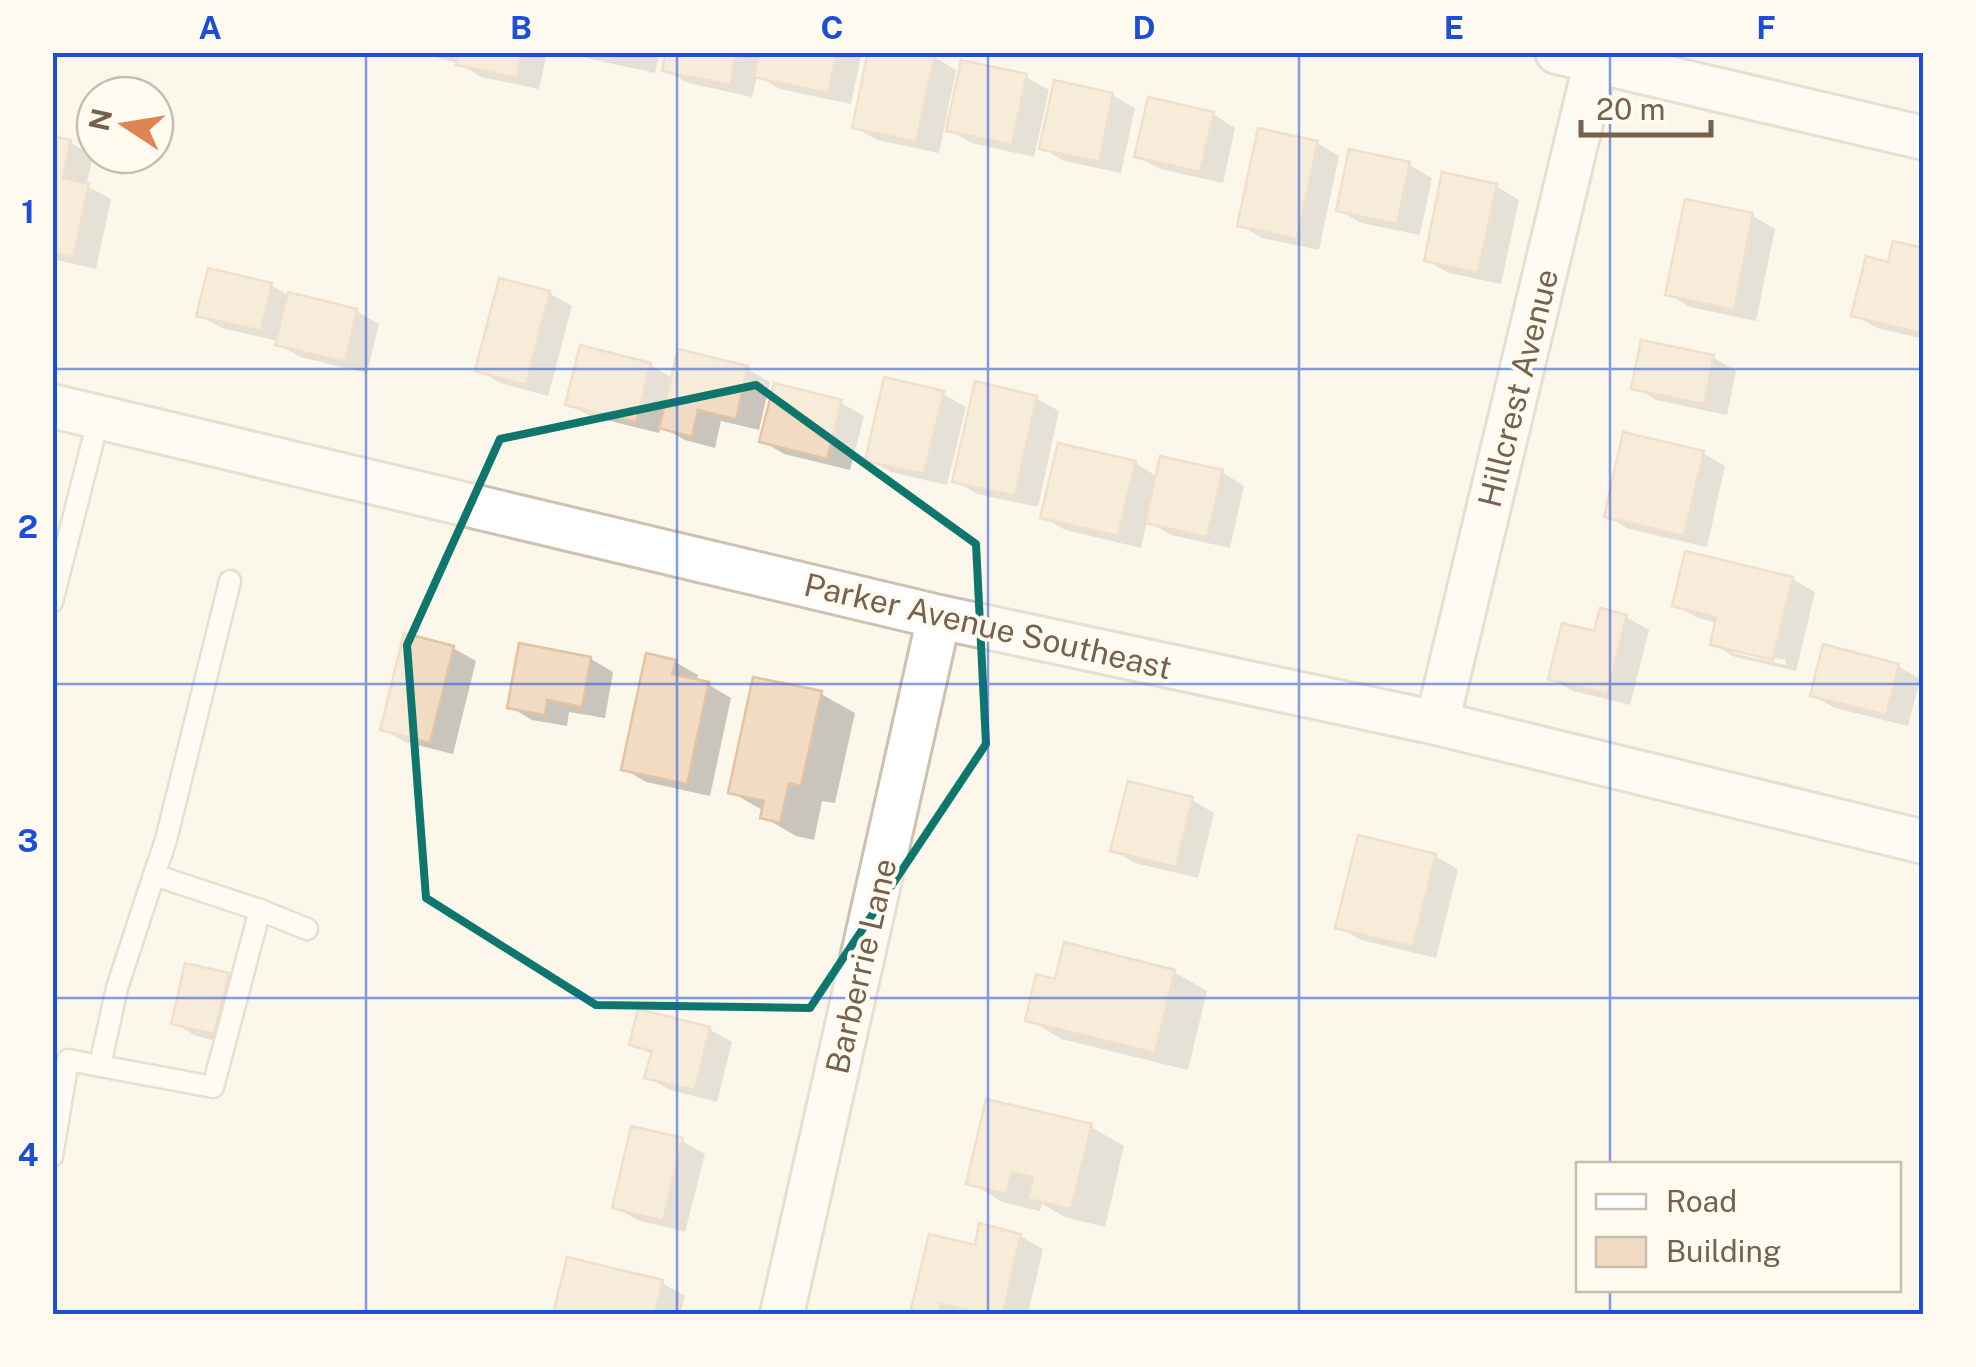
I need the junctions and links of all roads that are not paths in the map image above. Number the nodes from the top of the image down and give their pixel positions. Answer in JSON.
{"nodes":[{"id":1,"x":1584,"y":56,"type":"edge"},
{"id":2,"x":1924,"y":138,"type":"edge"},
{"id":3,"x":52,"y":406,"type":"edge"},
{"id":4,"x":98,"y":417,"type":"junction"},
{"id":5,"x":230,"y":581,"type":"dead end"},
{"id":6,"x":52,"y":602,"type":"edge"},
{"id":7,"x":939,"y":618,"type":"junction"},
{"id":8,"x":1437,"y":723,"type":"junction"},
{"id":9,"x":1924,"y":842,"type":"edge"},
{"id":10,"x":154,"y":875,"type":"junction"},
{"id":11,"x":260,"y":910,"type":"junction"},
{"id":12,"x":307,"y":929,"type":"dead end"},
{"id":13,"x":100,"y":1065,"type":"junction"},
{"id":14,"x":52,"y":1156,"type":"edge"},
{"id":15,"x":782,"y":1314,"type":"edge"}],
"edges":[{"from":1,"to":2,"type":"street"},
{"from":1,"to":8,"type":"street","name":"Hillcrest Avenue"},
{"from":3,"to":4,"type":"street","name":"Parker Avenue Southeast"},
{"from":4,"to":6,"type":"lane"},
{"from":4,"to":7,"type":"street","name":"Parker Avenue Southeast"},
{"from":5,"to":10,"type":"lane"},
{"from":7,"to":8,"type":"street","name":"Parker Avenue Southeast"},
{"from":7,"to":15,"type":"street","name":"Barberrie Lane"},
{"from":8,"to":9,"type":"street","name":"Parker Avenue Southeast"},
{"from":10,"to":11,"type":"lane"},
{"from":10,"to":13,"type":"lane"},
{"from":11,"to":12,"type":"lane"},
{"from":11,"to":13,"type":"lane"},
{"from":13,"to":14,"type":"lane"}]}
